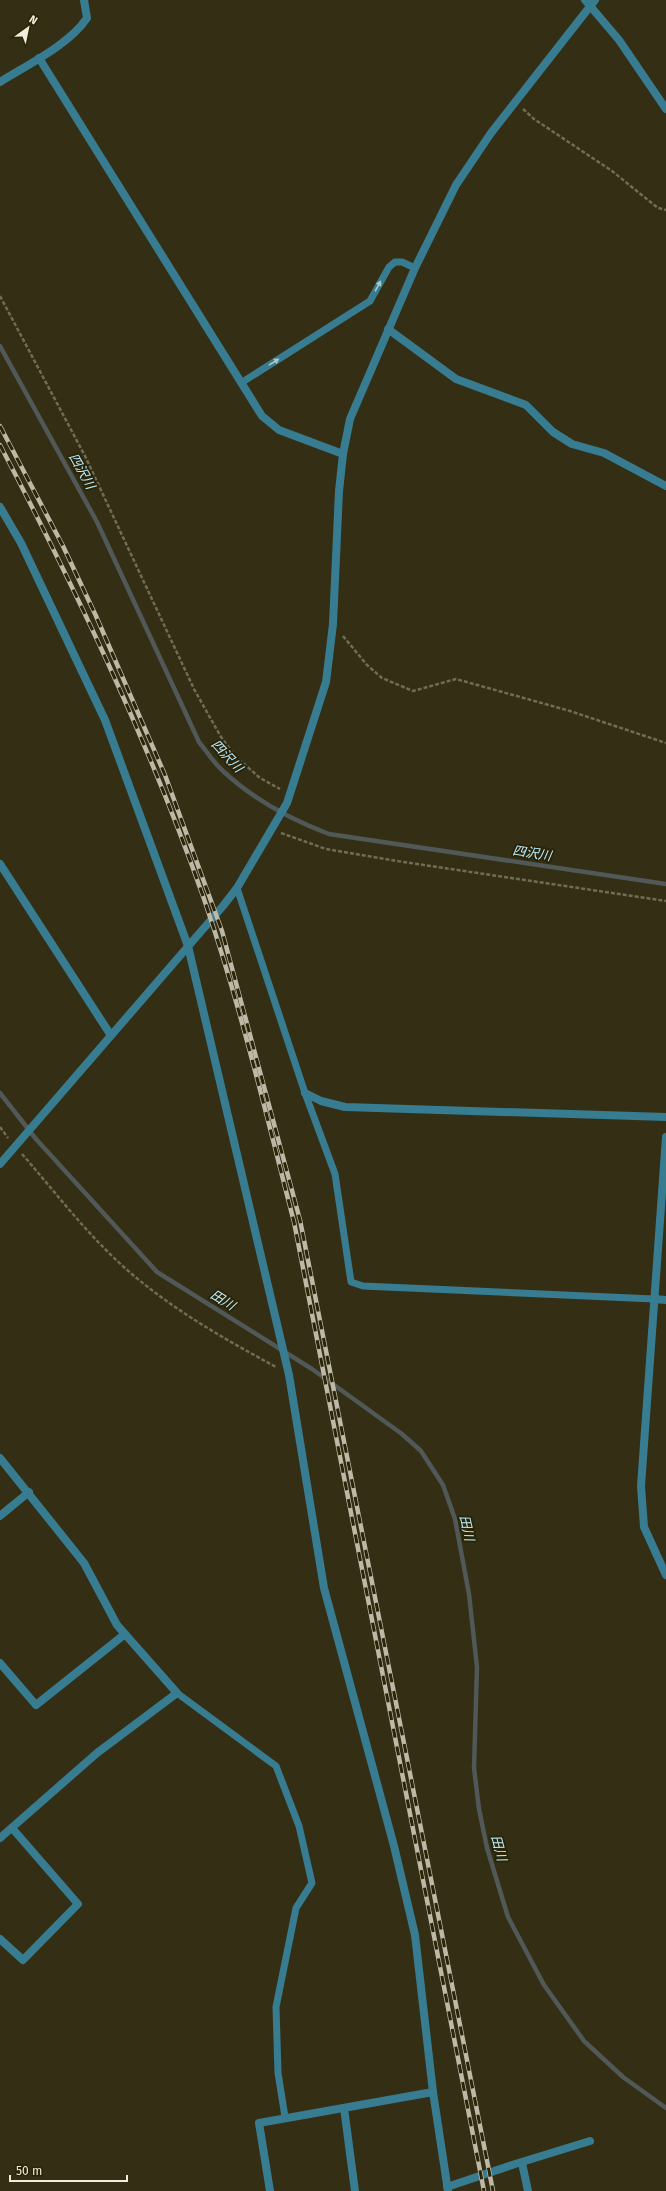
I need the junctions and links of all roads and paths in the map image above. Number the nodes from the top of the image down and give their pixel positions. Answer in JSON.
{"nodes":[{"id":1,"x":84,"y":0,"type":"edge"},
{"id":2,"x":590,"y":2,"type":"edge"},
{"id":3,"x":39,"y":58,"type":"junction"},
{"id":4,"x":0,"y":82,"type":"edge"},
{"id":5,"x":515,"y":102,"type":"junction"},
{"id":6,"x":666,"y":109,"type":"edge"},
{"id":7,"x":666,"y":210,"type":"edge"},
{"id":8,"x":415,"y":268,"type":"junction"},
{"id":9,"x":0,"y":296,"type":"edge"},
{"id":10,"x":388,"y":329,"type":"junction"},
{"id":11,"x":241,"y":383,"type":"junction"},
{"id":12,"x":343,"y":454,"type":"junction"},
{"id":13,"x":666,"y":486,"type":"edge"},
{"id":14,"x":0,"y":507,"type":"edge"},
{"id":15,"x":333,"y":624,"type":"junction"},
{"id":16,"x":666,"y":743,"type":"edge"},
{"id":17,"x":289,"y":799,"type":"junction"},
{"id":18,"x":274,"y":827,"type":"junction"},
{"id":19,"x":0,"y":864,"type":"edge"},
{"id":20,"x":237,"y":888,"type":"junction"},
{"id":21,"x":666,"y":900,"type":"edge"},
{"id":22,"x":188,"y":946,"type":"junction"},
{"id":23,"x":110,"y":1034,"type":"junction"},
{"id":24,"x":305,"y":1093,"type":"junction"},
{"id":25,"x":666,"y":1117,"type":"edge"},
{"id":26,"x":666,"y":1137,"type":"edge"},
{"id":27,"x":17,"y":1143,"type":"junction"},
{"id":28,"x":0,"y":1164,"type":"edge"},
{"id":29,"x":654,"y":1299,"type":"junction"},
{"id":30,"x":666,"y":1300,"type":"edge"},
{"id":31,"x":289,"y":1375,"type":"junction"},
{"id":32,"x":0,"y":1458,"type":"edge"},
{"id":33,"x":29,"y":1492,"type":"junction"},
{"id":34,"x":0,"y":1516,"type":"edge"},
{"id":35,"x":666,"y":1575,"type":"edge"},
{"id":36,"x":125,"y":1634,"type":"junction"},
{"id":37,"x":0,"y":1663,"type":"edge"},
{"id":38,"x":176,"y":1693,"type":"junction"},
{"id":39,"x":12,"y":1828,"type":"junction"},
{"id":40,"x":0,"y":1838,"type":"edge"},
{"id":41,"x":0,"y":1939,"type":"edge"},
{"id":42,"x":433,"y":2092,"type":"junction"},
{"id":43,"x":344,"y":2108,"type":"junction"},
{"id":44,"x":285,"y":2117,"type":"junction"},
{"id":45,"x":590,"y":2141,"type":"dead end"},
{"id":46,"x":522,"y":2163,"type":"junction"},
{"id":47,"x":447,"y":2189,"type":"edge"},
{"id":48,"x":270,"y":2191,"type":"edge"},
{"id":49,"x":355,"y":2191,"type":"edge"},
{"id":50,"x":528,"y":2191,"type":"edge"}],
"edges":[{"from":1,"to":3,"type":"street"},
{"from":2,"to":5,"type":"street"},
{"from":2,"to":6,"type":"street"},
{"from":3,"to":4,"type":"street"},
{"from":3,"to":11,"type":"street"},
{"from":5,"to":7,"type":"path"},
{"from":5,"to":8,"type":"street"},
{"from":8,"to":10,"type":"street"},
{"from":11,"to":8,"type":"lane","one_way":true},
{"from":9,"to":17,"type":"path"},
{"from":10,"to":12,"type":"street"},
{"from":10,"to":13,"type":"street"},
{"from":11,"to":12,"type":"street"},
{"from":12,"to":15,"type":"street"},
{"from":14,"to":22,"type":"street"},
{"from":15,"to":16,"type":"path"},
{"from":15,"to":17,"type":"street"},
{"from":17,"to":18,"type":"street"},
{"from":18,"to":20,"type":"street"},
{"from":18,"to":21,"type":"path"},
{"from":19,"to":23,"type":"street"},
{"from":20,"to":22,"type":"street"},
{"from":20,"to":24,"type":"lane"},
{"from":22,"to":23,"type":"street"},
{"from":22,"to":31,"type":"street"},
{"from":23,"to":27,"type":"street"},
{"from":24,"to":25,"type":"street"},
{"from":24,"to":29,"type":"lane"},
{"from":26,"to":29,"type":"street"},
{"from":27,"to":28,"type":"street"},
{"from":27,"to":31,"type":"path"},
{"from":29,"to":30,"type":"street"},
{"from":29,"to":35,"type":"street"},
{"from":31,"to":42,"type":"street"},
{"from":32,"to":33,"type":"street"},
{"from":33,"to":34,"type":"street"},
{"from":33,"to":36,"type":"street"},
{"from":36,"to":37,"type":"street"},
{"from":36,"to":38,"type":"street"},
{"from":38,"to":39,"type":"street"},
{"from":38,"to":44,"type":"lane"},
{"from":39,"to":40,"type":"street"},
{"from":39,"to":41,"type":"street"},
{"from":42,"to":43,"type":"street"},
{"from":42,"to":47,"type":"street"},
{"from":43,"to":44,"type":"street"},
{"from":43,"to":49,"type":"street"},
{"from":44,"to":48,"type":"street"},
{"from":45,"to":46,"type":"street"},
{"from":46,"to":47,"type":"street"},
{"from":46,"to":50,"type":"street"}]}
